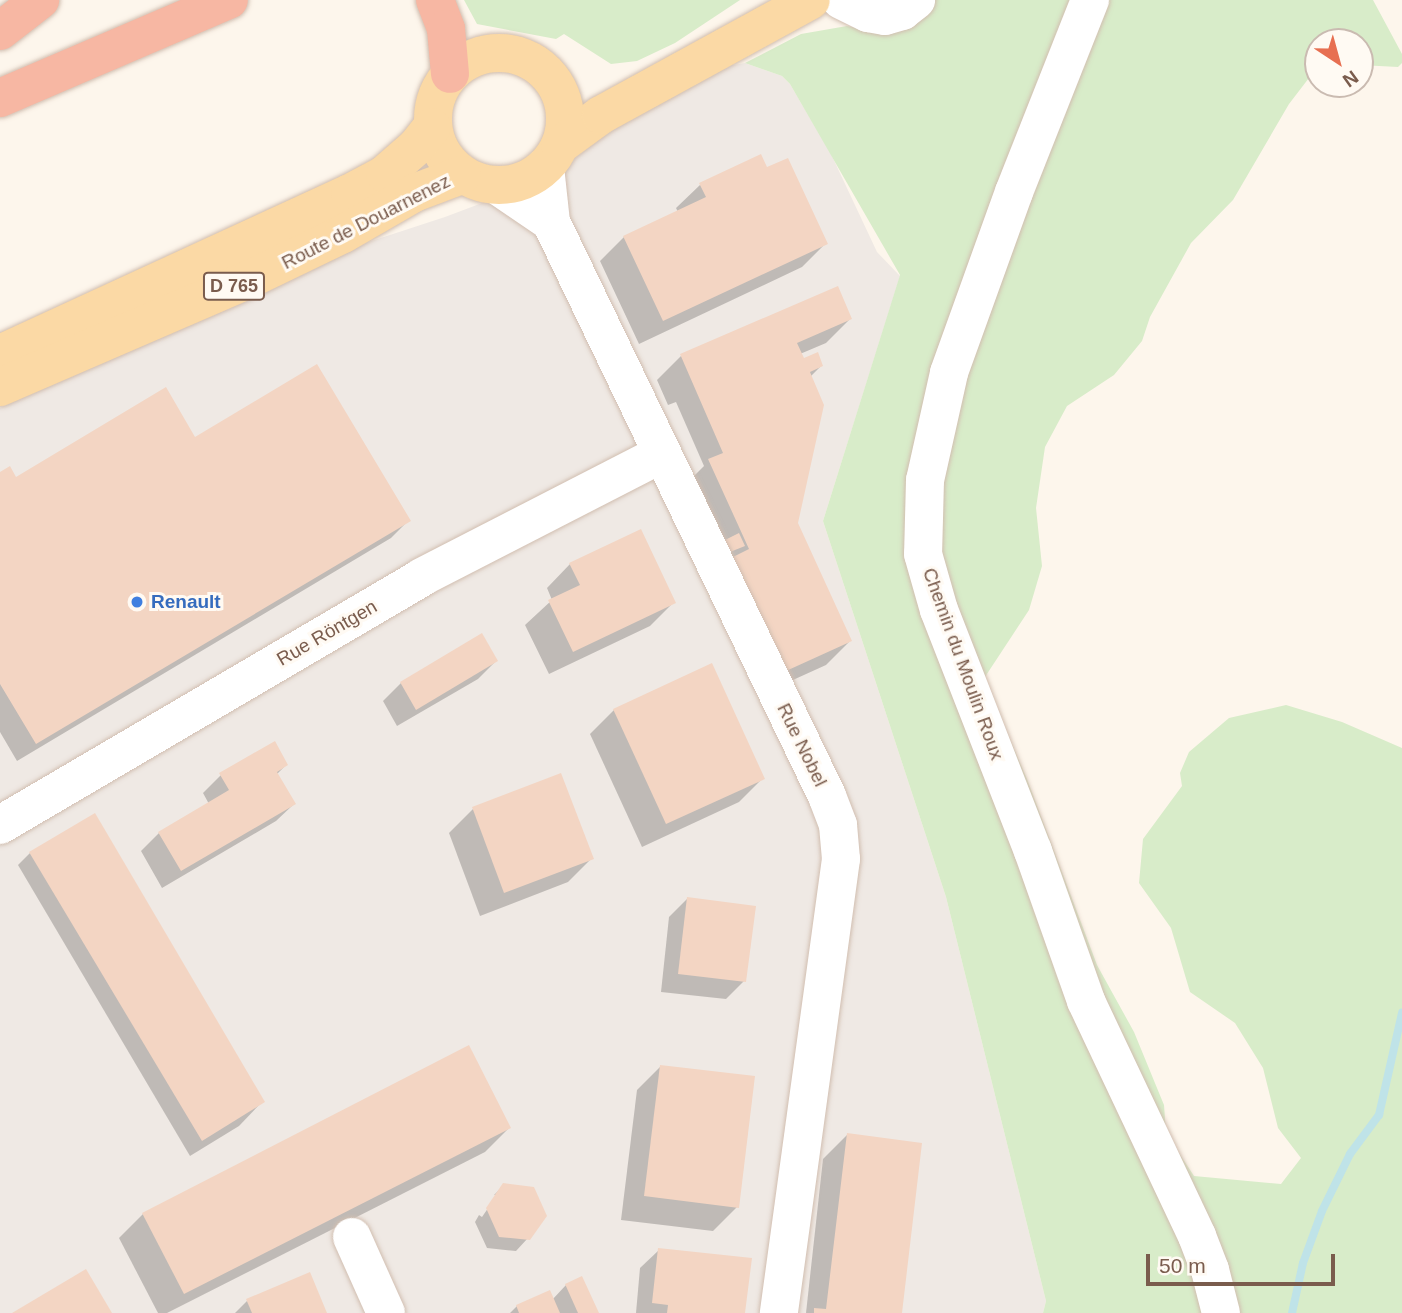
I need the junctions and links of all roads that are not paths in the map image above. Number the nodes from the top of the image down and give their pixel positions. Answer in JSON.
{"nodes":[{"id":1,"x":40,"y":0,"type":"edge"},
{"id":2,"x":229,"y":0,"type":"edge"},
{"id":3,"x":435,"y":0,"type":"edge"},
{"id":4,"x":757,"y":0,"type":"edge"},
{"id":5,"x":811,"y":0,"type":"edge"},
{"id":6,"x":841,"y":0,"type":"edge"},
{"id":7,"x":916,"y":0,"type":"edge"},
{"id":8,"x":1090,"y":0,"type":"edge"},
{"id":9,"x":0,"y":32,"type":"edge"},
{"id":10,"x":450,"y":74,"type":"junction"},
{"id":11,"x":554,"y":82,"type":"junction"},
{"id":12,"x":0,"y":98,"type":"edge"},
{"id":13,"x":432,"y":127,"type":"junction"},
{"id":14,"x":552,"y":156,"type":"junction"},
{"id":15,"x":462,"y":175,"type":"junction"},
{"id":16,"x":498,"y":186,"type":"junction"},
{"id":17,"x":551,"y":222,"type":"junction"},
{"id":18,"x":0,"y":355,"type":"edge"},
{"id":19,"x":0,"y":387,"type":"edge"},
{"id":20,"x":661,"y":454,"type":"junction"},
{"id":21,"x":0,"y":825,"type":"edge"},
{"id":22,"x":352,"y":1237,"type":"dead end"},
{"id":23,"x":386,"y":1313,"type":"edge"},
{"id":24,"x":779,"y":1313,"type":"edge"},
{"id":25,"x":1221,"y":1313,"type":"edge"}],
"edges":[{"from":1,"to":9,"type":"highway"},
{"from":2,"to":12,"type":"highway"},
{"from":3,"to":10,"type":"highway"},
{"from":4,"to":11,"type":"main road"},
{"from":5,"to":14,"type":"main road"},
{"from":6,"to":7,"type":"street"},
{"from":8,"to":25,"type":"street","name":"Chemin du Moulin Roux"},
{"from":10,"to":11,"type":"main road"},
{"from":10,"to":13,"type":"main road"},
{"from":11,"to":14,"type":"main road"},
{"from":13,"to":15,"type":"main road"},
{"from":13,"to":18,"type":"main road","name":"Route de Douarnenez","number":"D 765"},
{"from":14,"to":16,"type":"main road"},
{"from":14,"to":17,"type":"street","name":"Rue Nobel"},
{"from":15,"to":16,"type":"main road"},
{"from":15,"to":19,"type":"main road","name":"Route de Douarnenez","number":"D 765"},
{"from":16,"to":17,"type":"street"},
{"from":17,"to":20,"type":"street","name":"Rue Nobel"},
{"from":20,"to":21,"type":"street","name":"Rue Röntgen"},
{"from":20,"to":24,"type":"street","name":"Rue Nobel"},
{"from":22,"to":23,"type":"street"}]}
